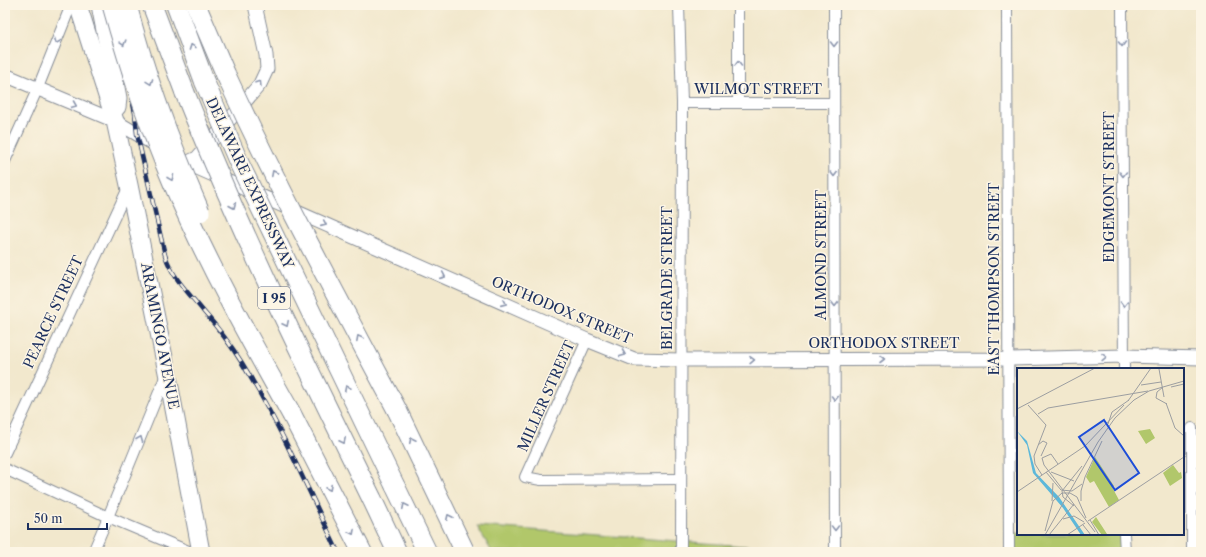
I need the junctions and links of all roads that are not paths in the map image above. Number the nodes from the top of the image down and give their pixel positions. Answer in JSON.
{"nodes":[{"id":1,"x":71,"y":5,"type":"edge"},
{"id":2,"x":78,"y":5,"type":"edge"},
{"id":3,"x":100,"y":5,"type":"edge"},
{"id":4,"x":112,"y":5,"type":"edge"},
{"id":5,"x":127,"y":5,"type":"edge"},
{"id":6,"x":152,"y":5,"type":"edge"},
{"id":7,"x":176,"y":5,"type":"edge"},
{"id":8,"x":196,"y":5,"type":"edge"},
{"id":9,"x":255,"y":5,"type":"edge"},
{"id":10,"x":679,"y":5,"type":"edge"},
{"id":11,"x":738,"y":5,"type":"edge"},
{"id":12,"x":834,"y":5,"type":"edge"},
{"id":13,"x":1007,"y":5,"type":"edge"},
{"id":14,"x":1122,"y":5,"type":"edge"},
{"id":15,"x":5,"y":75,"type":"edge"},
{"id":16,"x":38,"y":90,"type":"junction"},
{"id":17,"x":682,"y":103,"type":"junction"},
{"id":18,"x":738,"y":103,"type":"junction"},
{"id":19,"x":834,"y":103,"type":"junction"},
{"id":20,"x":115,"y":122,"type":"junction"},
{"id":21,"x":5,"y":161,"type":"edge"},
{"id":22,"x":186,"y":163,"type":"junction"},
{"id":23,"x":129,"y":186,"type":"junction"},
{"id":24,"x":587,"y":340,"type":"junction"},
{"id":25,"x":1009,"y":358,"type":"junction"},
{"id":26,"x":1201,"y":358,"type":"edge"},
{"id":27,"x":835,"y":359,"type":"junction"},
{"id":28,"x":681,"y":360,"type":"junction"},
{"id":29,"x":1124,"y":363,"type":"edge"},
{"id":30,"x":167,"y":372,"type":"junction"},
{"id":31,"x":292,"y":415,"type":"junction"},
{"id":32,"x":1192,"y":428,"type":"dead end"},
{"id":33,"x":5,"y":453,"type":"edge"},
{"id":34,"x":5,"y":469,"type":"edge"},
{"id":35,"x":680,"y":479,"type":"junction"},
{"id":36,"x":108,"y":517,"type":"junction"},
{"id":37,"x":1124,"y":535,"type":"edge"},
{"id":38,"x":93,"y":552,"type":"edge"},
{"id":39,"x":191,"y":552,"type":"edge"},
{"id":40,"x":201,"y":552,"type":"edge"},
{"id":41,"x":362,"y":552,"type":"edge"},
{"id":42,"x":397,"y":552,"type":"edge"},
{"id":43,"x":427,"y":552,"type":"edge"},
{"id":44,"x":465,"y":552,"type":"edge"},
{"id":45,"x":681,"y":552,"type":"edge"},
{"id":46,"x":835,"y":552,"type":"edge"},
{"id":47,"x":1009,"y":552,"type":"edge"},
{"id":48,"x":1124,"y":552,"type":"edge"},
{"id":49,"x":1192,"y":552,"type":"edge"}],
"edges":[{"from":1,"to":16,"type":"street","one_way":true},
{"from":2,"to":20,"type":"main road"},
{"from":3,"to":20,"type":"main road"},
{"from":4,"to":31,"type":"highway","one_way":true,"bridge":true},
{"from":5,"to":31,"type":"highway","one_way":true,"bridge":true},
{"from":6,"to":42,"type":"highway","name":"DELAWARE EXPRESSWAY","number":"I 95","one_way":true,"bridge":true},
{"from":43,"to":7,"type":"highway","name":"DELAWARE EXPRESSWAY","number":"I 95","one_way":true,"bridge":true},
{"from":44,"to":8,"type":"highway","one_way":true,"bridge":true},
{"from":22,"to":9,"type":"street","one_way":true},
{"from":10,"to":17,"type":"street","name":"BELGRADE STREET"},
{"from":18,"to":11,"type":"street","one_way":true},
{"from":12,"to":19,"type":"street","name":"ALMOND STREET","one_way":true},
{"from":13,"to":25,"type":"street","name":"EAST THOMPSON STREET"},
{"from":14,"to":29,"type":"street","name":"EDGEMONT STREET","one_way":true},
{"from":15,"to":16,"type":"street","name":"ORTHODOX STREET"},
{"from":16,"to":20,"type":"street","name":"ORTHODOX STREET","one_way":true},
{"from":16,"to":21,"type":"street"},
{"from":17,"to":18,"type":"street","name":"WILMOT STREET"},
{"from":17,"to":28,"type":"street","name":"BELGRADE STREET"},
{"from":18,"to":19,"type":"street","name":"WILMOT STREET"},
{"from":19,"to":27,"type":"street","name":"ALMOND STREET","one_way":true},
{"from":20,"to":22,"type":"street","name":"ORTHODOX STREET"},
{"from":20,"to":23,"type":"main road","name":"ARAMINGO AVENUE"},
{"from":22,"to":24,"type":"street","name":"ORTHODOX STREET","one_way":true},
{"from":23,"to":30,"type":"main road","name":"ARAMINGO AVENUE"},
{"from":23,"to":33,"type":"street","name":"PEARCE STREET"},
{"from":24,"to":28,"type":"street","name":"ORTHODOX STREET","one_way":true},
{"from":24,"to":35,"type":"street","name":"MILLER STREET"},
{"from":27,"to":25,"type":"street","name":"ORTHODOX STREET","one_way":true},
{"from":25,"to":29,"type":"street","name":"ORTHODOX STREET","one_way":true},
{"from":25,"to":47,"type":"street","name":"EAST THOMPSON STREET"},
{"from":26,"to":29,"type":"street","name":"ORTHODOX STREET"},
{"from":28,"to":27,"type":"street","name":"ORTHODOX STREET","one_way":true},
{"from":27,"to":46,"type":"street","name":"ALMOND STREET","one_way":true},
{"from":28,"to":35,"type":"street","name":"BELGRADE STREET"},
{"from":36,"to":30,"type":"street","one_way":true},
{"from":30,"to":40,"type":"main road","name":"ARAMINGO AVENUE"},
{"from":31,"to":41,"type":"highway","one_way":true},
{"from":32,"to":49,"type":"street"},
{"from":34,"to":36,"type":"street"},
{"from":35,"to":45,"type":"street","name":"BELGRADE STREET"},
{"from":36,"to":38,"type":"street"},
{"from":36,"to":39,"type":"street"},
{"from":37,"to":48,"type":"street"}]}
